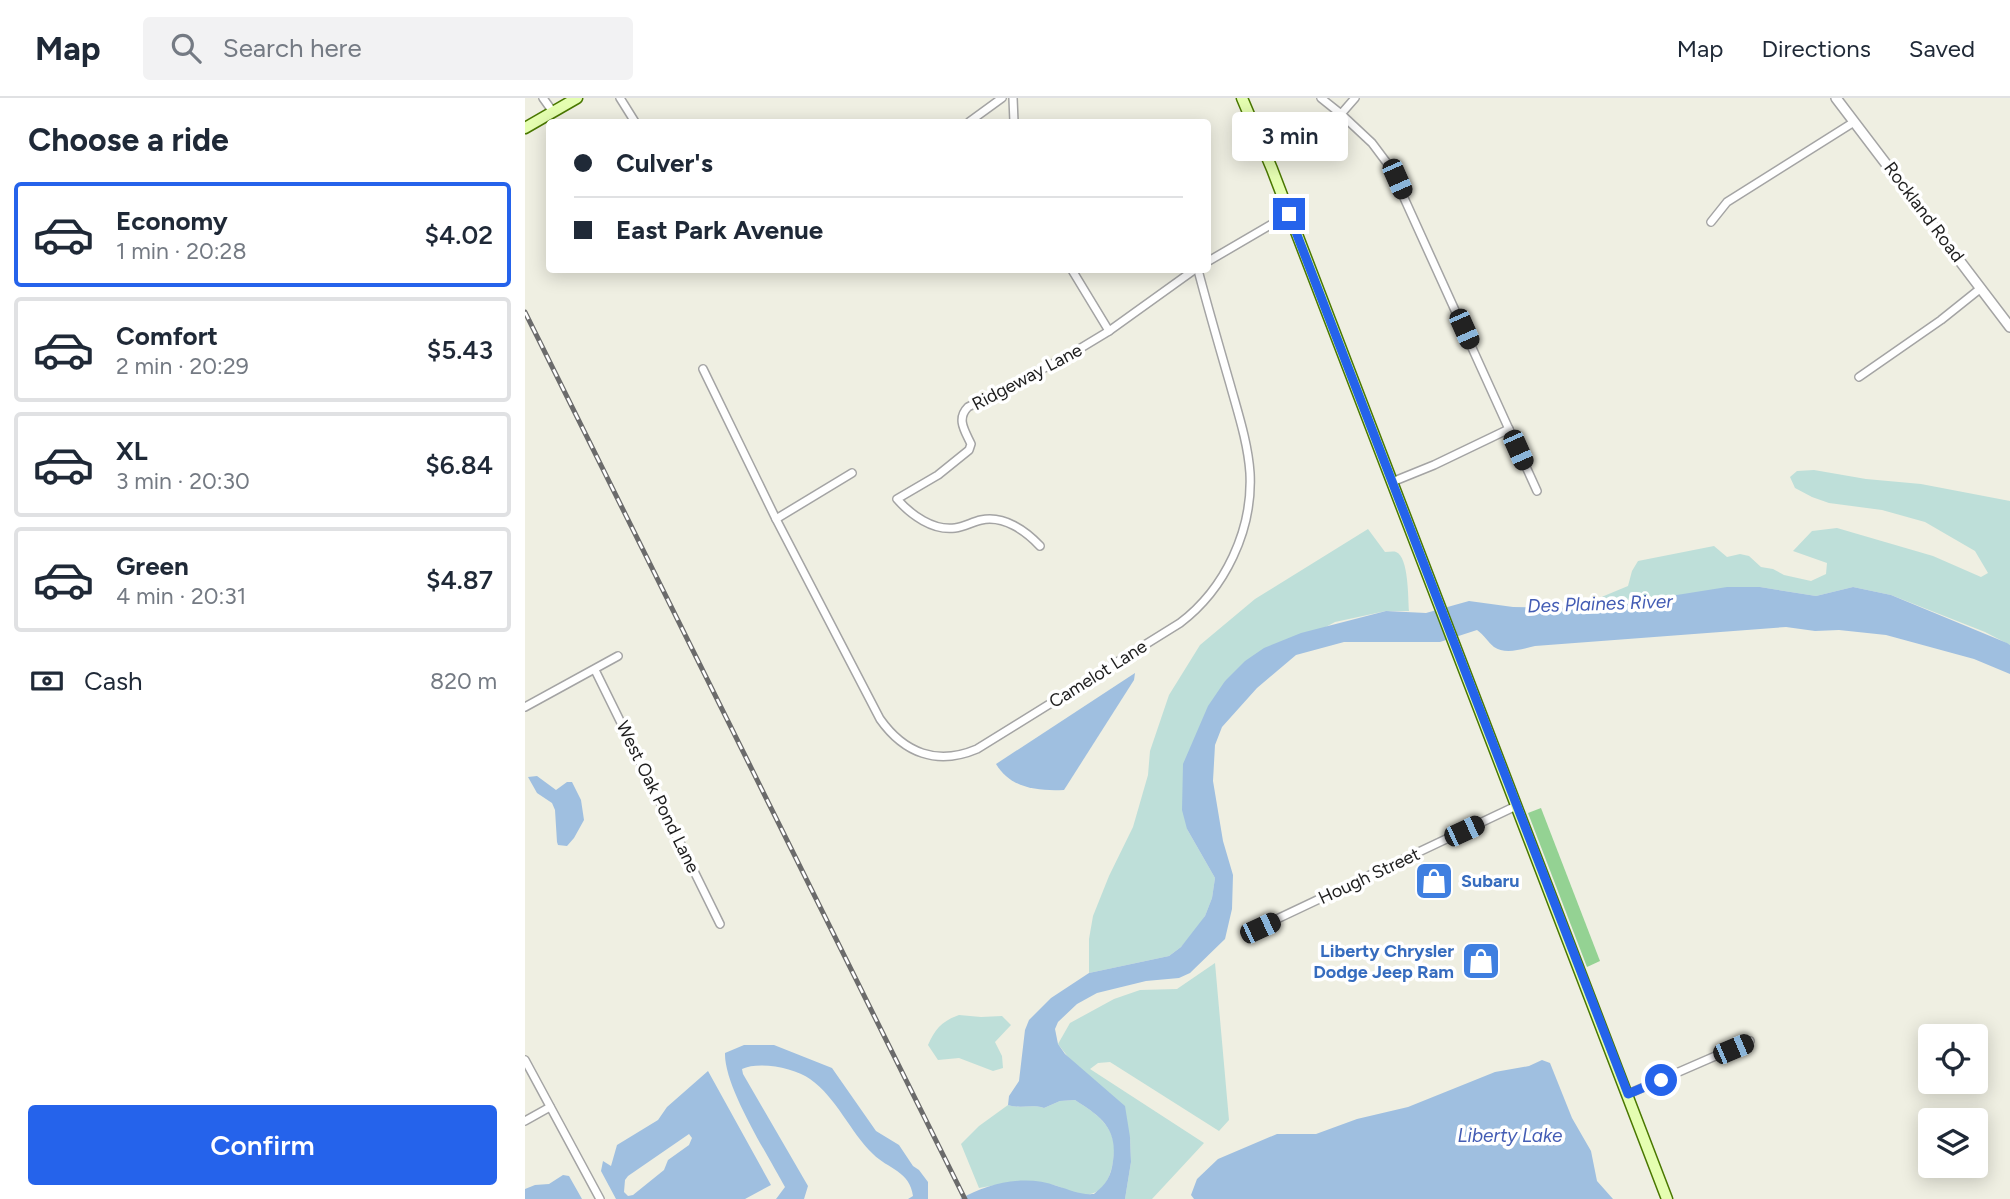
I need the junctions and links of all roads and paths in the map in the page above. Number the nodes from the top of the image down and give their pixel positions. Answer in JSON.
{"nodes":[{"id":1,"x":543,"y":98,"type":"edge"},
{"id":2,"x":577,"y":98,"type":"edge"},
{"id":3,"x":620,"y":98,"type":"edge"},
{"id":4,"x":1002,"y":98,"type":"edge"},
{"id":5,"x":1013,"y":98,"type":"edge"},
{"id":6,"x":1242,"y":98,"type":"edge"},
{"id":7,"x":1321,"y":98,"type":"edge"},
{"id":8,"x":1355,"y":98,"type":"edge"},
{"id":9,"x":1836,"y":98,"type":"edge"},
{"id":10,"x":552,"y":112,"type":"junction"},
{"id":11,"x":1341,"y":114,"type":"junction"},
{"id":12,"x":633,"y":119,"type":"edge"},
{"id":13,"x":973,"y":119,"type":"edge"},
{"id":14,"x":1014,"y":119,"type":"edge"},
{"id":15,"x":1854,"y":122,"type":"junction"},
{"id":16,"x":525,"y":128,"type":"edge"},
{"id":17,"x":1289,"y":214,"type":"junction"},
{"id":18,"x":1711,"y":222,"type":"dead end"},
{"id":19,"x":1211,"y":260,"type":"edge"},
{"id":20,"x":1074,"y":273,"type":"edge"},
{"id":21,"x":1192,"y":273,"type":"edge"},
{"id":22,"x":1197,"y":273,"type":"edge"},
{"id":23,"x":1981,"y":288,"type":"junction"},
{"id":24,"x":2010,"y":327,"type":"edge"},
{"id":25,"x":1109,"y":331,"type":"junction"},
{"id":26,"x":703,"y":369,"type":"dead end"},
{"id":27,"x":1859,"y":377,"type":"dead end"},
{"id":28,"x":1509,"y":429,"type":"junction"},
{"id":29,"x":852,"y":473,"type":"dead end"},
{"id":30,"x":1392,"y":482,"type":"junction"},
{"id":31,"x":1537,"y":491,"type":"dead end"},
{"id":32,"x":776,"y":519,"type":"junction"},
{"id":33,"x":1040,"y":546,"type":"dead end"},
{"id":34,"x":618,"y":656,"type":"dead end"},
{"id":35,"x":595,"y":670,"type":"junction"},
{"id":36,"x":525,"y":707,"type":"edge"},
{"id":37,"x":1516,"y":806,"type":"junction"},
{"id":38,"x":720,"y":924,"type":"dead end"},
{"id":39,"x":1260,"y":928,"type":"dead end"},
{"id":40,"x":1750,"y":1041,"type":"dead end"},
{"id":41,"x":525,"y":1060,"type":"edge"},
{"id":42,"x":1628,"y":1094,"type":"junction"},
{"id":43,"x":550,"y":1107,"type":"junction"},
{"id":44,"x":525,"y":1121,"type":"edge"},
{"id":45,"x":600,"y":1199,"type":"edge"},
{"id":46,"x":1667,"y":1199,"type":"edge"}],
"edges":[{"from":1,"to":10,"type":"street"},
{"from":2,"to":10,"type":"main road"},
{"from":3,"to":12,"type":"street"},
{"from":4,"to":13,"type":"street"},
{"from":5,"to":14,"type":"street"},
{"from":6,"to":17,"type":"main road"},
{"from":7,"to":11,"type":"street"},
{"from":8,"to":11,"type":"street"},
{"from":9,"to":15,"type":"street","name":"Rockland Road"},
{"from":10,"to":16,"type":"main road"},
{"from":11,"to":28,"type":"street"},
{"from":15,"to":18,"type":"street"},
{"from":15,"to":23,"type":"street","name":"Rockland Road"},
{"from":17,"to":19,"type":"street"},
{"from":17,"to":30,"type":"main road"},
{"from":20,"to":25,"type":"street"},
{"from":21,"to":25,"type":"street","name":"Ridgeway Lane"},
{"from":22,"to":32,"type":"street","name":"Camelot Lane"},
{"from":23,"to":24,"type":"street","name":"Rockland Road"},
{"from":23,"to":27,"type":"street"},
{"from":25,"to":33,"type":"street","name":"Ridgeway Lane"},
{"from":26,"to":32,"type":"street","name":"Camelot Lane"},
{"from":28,"to":30,"type":"street"},
{"from":28,"to":31,"type":"street"},
{"from":29,"to":32,"type":"street"},
{"from":30,"to":37,"type":"main road"},
{"from":34,"to":35,"type":"street"},
{"from":35,"to":36,"type":"street"},
{"from":35,"to":38,"type":"street","name":"West Oak Pond Lane"},
{"from":37,"to":39,"type":"street","name":"Hough Street"},
{"from":37,"to":42,"type":"main road"},
{"from":40,"to":42,"type":"street"},
{"from":41,"to":43,"type":"street"},
{"from":42,"to":46,"type":"main road"},
{"from":43,"to":44,"type":"street"},
{"from":43,"to":45,"type":"street"}]}
